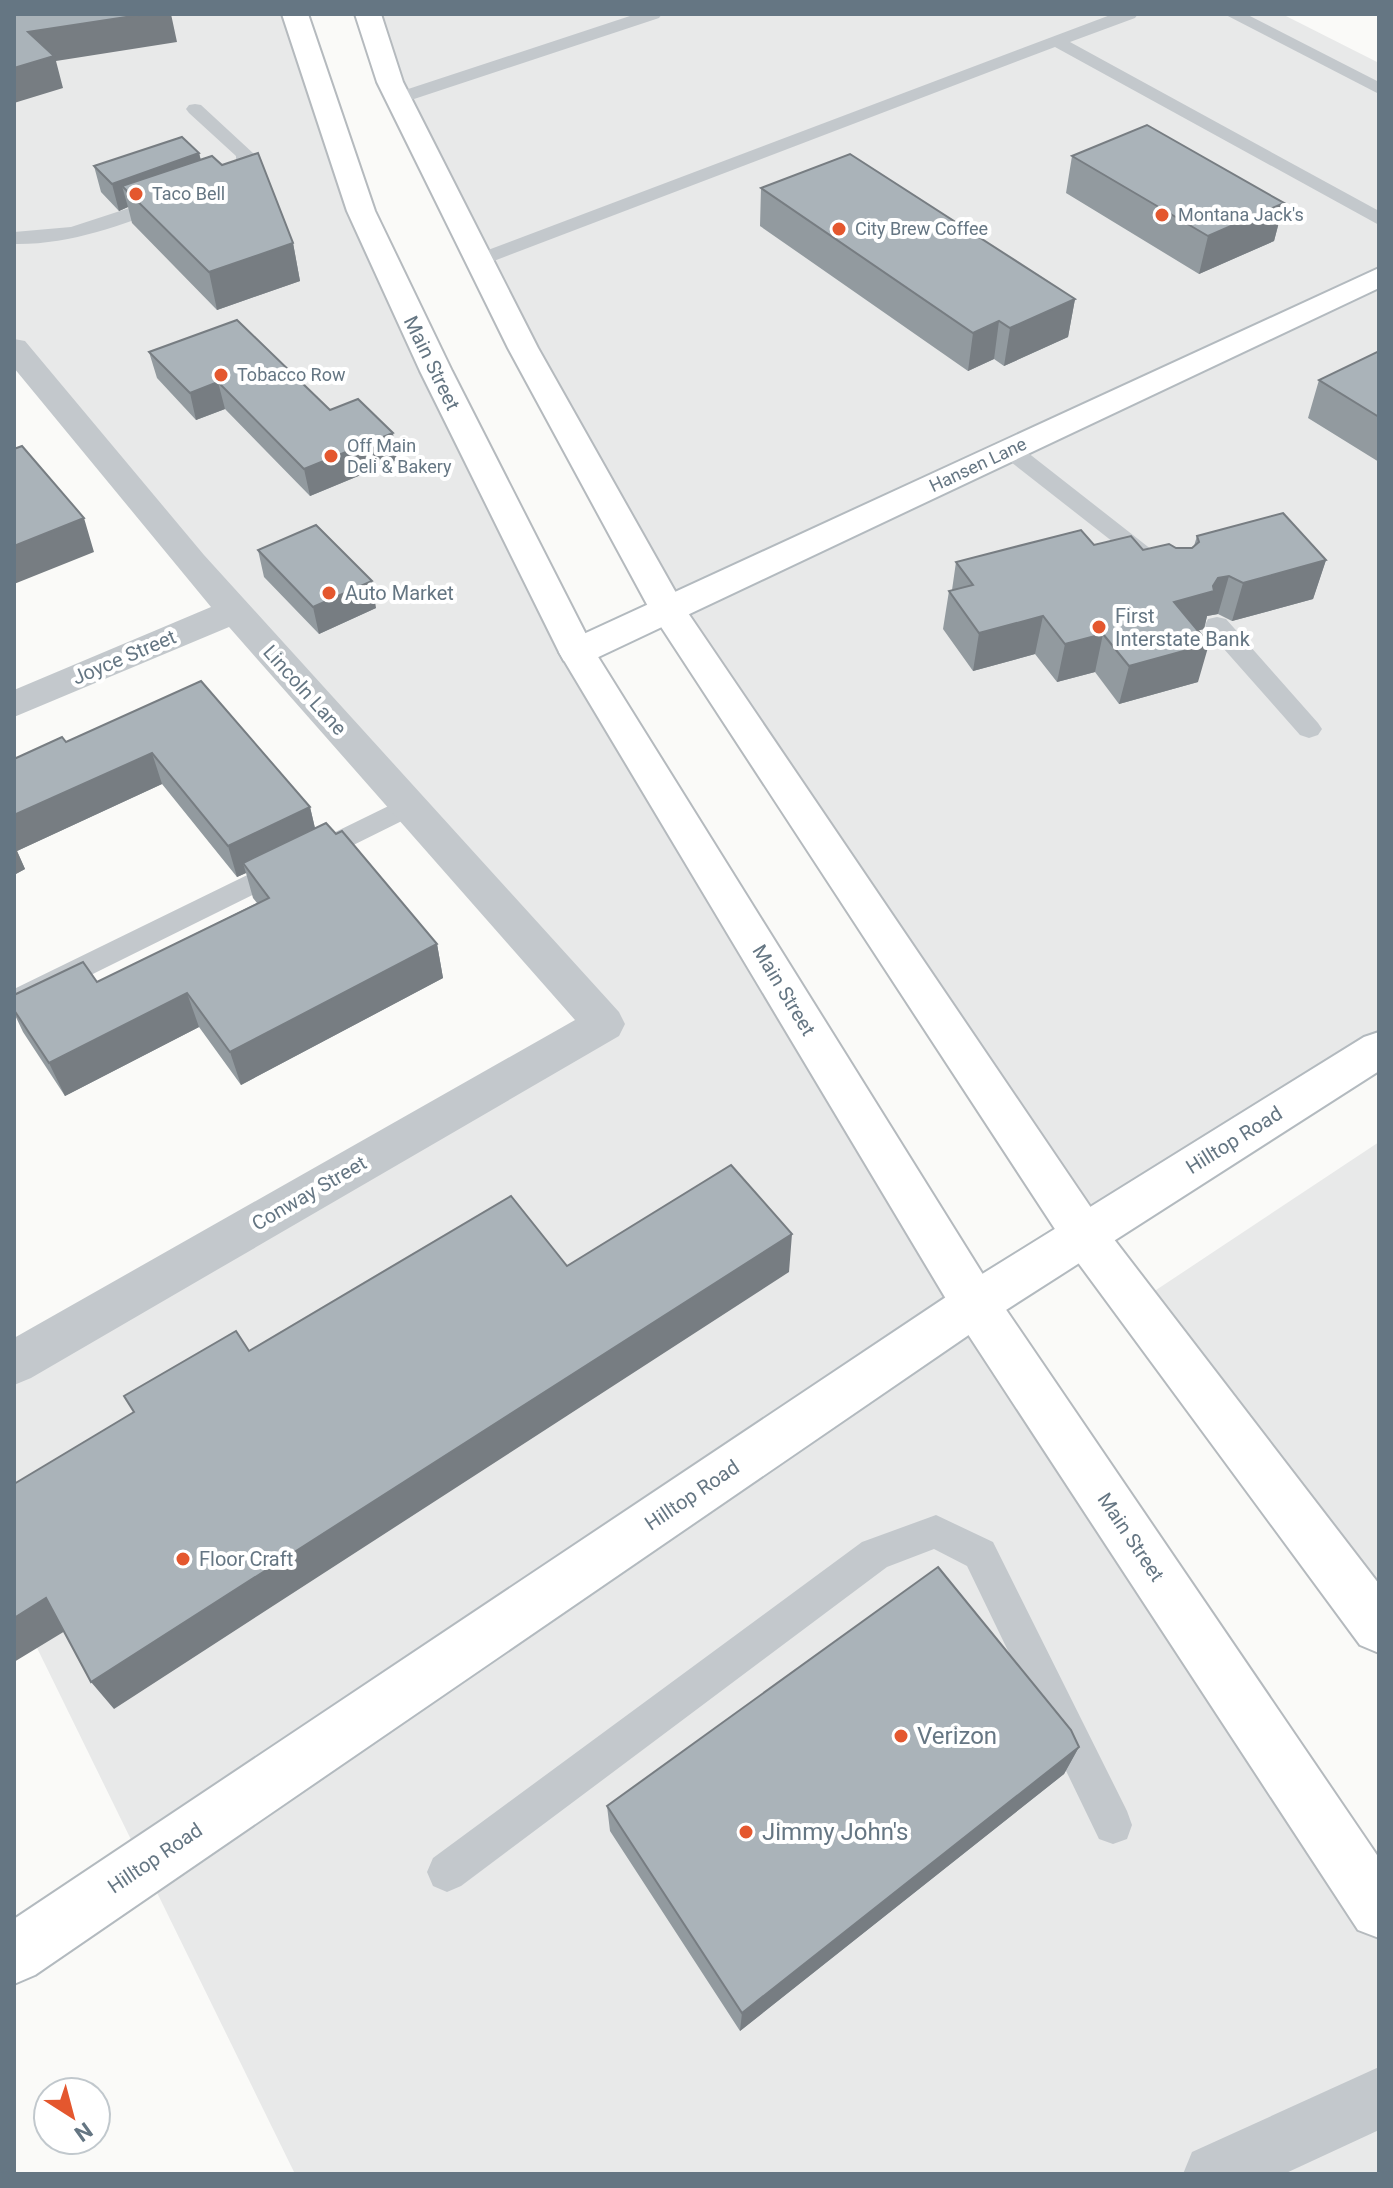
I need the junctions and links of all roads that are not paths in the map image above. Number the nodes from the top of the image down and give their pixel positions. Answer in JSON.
{"nodes":[{"id":1,"x":295,"y":14,"type":"edge"},
{"id":2,"x":368,"y":14,"type":"edge"},
{"id":3,"x":653,"y":14,"type":"edge"},
{"id":4,"x":1129,"y":14,"type":"edge"},
{"id":5,"x":1233,"y":14,"type":"edge"},
{"id":6,"x":1056,"y":41,"type":"junction"},
{"id":7,"x":1379,"y":89,"type":"edge"},
{"id":8,"x":399,"y":98,"type":"junction"},
{"id":9,"x":195,"y":109,"type":"dead end"},
{"id":10,"x":1379,"y":219,"type":"edge"},
{"id":11,"x":14,"y":238,"type":"edge"},
{"id":12,"x":479,"y":260,"type":"junction"},
{"id":13,"x":1379,"y":277,"type":"edge"},
{"id":14,"x":14,"y":348,"type":"edge"},
{"id":15,"x":1010,"y":450,"type":"junction"},
{"id":16,"x":1174,"y":578,"type":"edge"},
{"id":17,"x":668,"y":610,"type":"junction"},
{"id":18,"x":234,"y":611,"type":"junction"},
{"id":19,"x":1217,"y":625,"type":"edge"},
{"id":20,"x":577,"y":652,"type":"junction"},
{"id":21,"x":14,"y":704,"type":"edge"},
{"id":22,"x":1309,"y":729,"type":"dead end"},
{"id":23,"x":409,"y":806,"type":"junction"},
{"id":24,"x":14,"y":1002,"type":"edge"},
{"id":25,"x":604,"y":1024,"type":"joint"},
{"id":26,"x":1379,"y":1049,"type":"edge"},
{"id":27,"x":1084,"y":1235,"type":"junction"},
{"id":28,"x":975,"y":1304,"type":"junction"},
{"id":29,"x":14,"y":1363,"type":"edge"},
{"id":30,"x":1379,"y":1627,"type":"edge"},
{"id":31,"x":1113,"y":1825,"type":"dead end"},
{"id":32,"x":447,"y":1872,"type":"dead end"},
{"id":33,"x":1379,"y":1909,"type":"edge"},
{"id":34,"x":14,"y":1954,"type":"edge"},
{"id":35,"x":1379,"y":2098,"type":"edge"},
{"id":36,"x":1214,"y":2174,"type":"edge"}],
"edges":[{"from":1,"to":20,"type":"main road","name":"Main Street"},
{"from":2,"to":8,"type":"main road"},
{"from":3,"to":8,"type":"lane"},
{"from":4,"to":6,"type":"lane"},
{"from":5,"to":7,"type":"lane"},
{"from":6,"to":10,"type":"lane"},
{"from":6,"to":12,"type":"lane"},
{"from":8,"to":12,"type":"main road"},
{"from":9,"to":11,"type":"lane"},
{"from":12,"to":17,"type":"main road"},
{"from":13,"to":15,"type":"main road","name":"Hansen Lane"},
{"from":14,"to":18,"type":"street","name":"Lincoln Lane"},
{"from":15,"to":16,"type":"lane"},
{"from":15,"to":17,"type":"main road","name":"Hansen Lane"},
{"from":17,"to":20,"type":"main road","name":"Hansen Lane"},
{"from":17,"to":27,"type":"main road"},
{"from":18,"to":21,"type":"street","name":"Joyce Street"},
{"from":18,"to":23,"type":"street","name":"Lincoln Lane"},
{"from":19,"to":22,"type":"lane"},
{"from":20,"to":28,"type":"main road","name":"Main Street"},
{"from":23,"to":24,"type":"lane"},
{"from":23,"to":25,"type":"street","name":"Lincoln Lane"},
{"from":25,"to":29,"type":"street","name":"Conway Street"},
{"from":26,"to":27,"type":"main road","name":"Hilltop Road"},
{"from":27,"to":28,"type":"main road","name":"Hilltop Road"},
{"from":27,"to":30,"type":"main road"},
{"from":28,"to":33,"type":"main road","name":"Main Street"},
{"from":28,"to":34,"type":"main road","name":"Hilltop Road"},
{"from":31,"to":32,"type":"lane"},
{"from":35,"to":36,"type":"street"}]}
